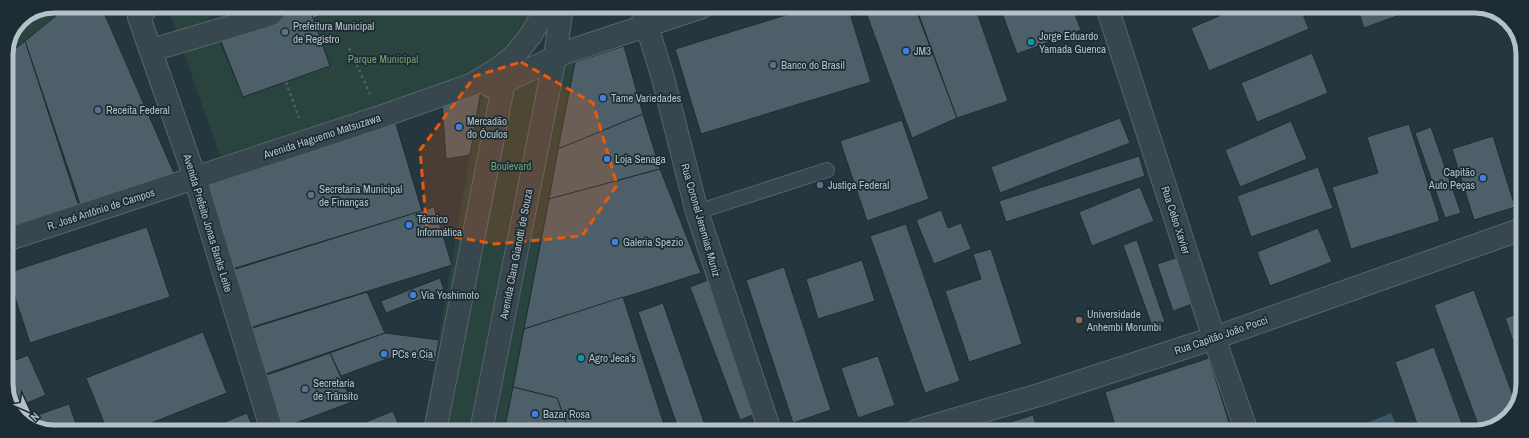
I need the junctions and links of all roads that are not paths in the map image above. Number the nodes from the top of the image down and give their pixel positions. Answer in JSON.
{"nodes":[{"id":1,"x":142,"y":13,"type":"edge"},
{"id":2,"x":272,"y":13,"type":"edge"},
{"id":3,"x":543,"y":13,"type":"edge"},
{"id":4,"x":561,"y":13,"type":"edge"},
{"id":5,"x":671,"y":13,"type":"edge"},
{"id":6,"x":1108,"y":13,"type":"edge"},
{"id":7,"x":650,"y":17,"type":"edge"},
{"id":8,"x":152,"y":50,"type":"junction"},
{"id":9,"x":554,"y":57,"type":"junction"},
{"id":10,"x":504,"y":82,"type":"junction"},
{"id":11,"x":448,"y":94,"type":"junction"},
{"id":12,"x":827,"y":170,"type":"dead end"},
{"id":13,"x":195,"y":178,"type":"junction"},
{"id":14,"x":697,"y":212,"type":"junction"},
{"id":15,"x":1516,"y":231,"type":"edge"},
{"id":16,"x":13,"y":238,"type":"edge"},
{"id":17,"x":1214,"y":338,"type":"junction"},
{"id":18,"x":270,"y":425,"type":"edge"},
{"id":19,"x":436,"y":425,"type":"edge"},
{"id":20,"x":482,"y":425,"type":"edge"},
{"id":21,"x":768,"y":425,"type":"edge"},
{"id":22,"x":936,"y":425,"type":"edge"},
{"id":23,"x":1245,"y":425,"type":"edge"}],
"edges":[{"from":1,"to":8,"type":"street","name":"Avenida Prefeito Jonas Banks Leite"},
{"from":2,"to":8,"type":"street"},
{"from":3,"to":11,"type":"street","name":"Avenida Haguemo Matsuzawa"},
{"from":4,"to":9,"type":"street","name":"Avenida Clara Gianotti de Souza"},
{"from":5,"to":7,"type":"street"},
{"from":6,"to":17,"type":"street","name":"Rua Celso Xavier"},
{"from":7,"to":9,"type":"street","name":"Avenida Haguemo Matsuzawa"},
{"from":7,"to":14,"type":"street","name":"Rua Coronel Jeremias Muniz"},
{"from":8,"to":13,"type":"street","name":"Avenida Prefeito Jonas Banks Leite"},
{"from":9,"to":10,"type":"street","name":"Avenida Haguemo Matsuzawa"},
{"from":9,"to":20,"type":"street","name":"Avenida Clara Gianotti de Souza"},
{"from":10,"to":11,"type":"street","name":"Avenida Haguemo Matsuzawa"},
{"from":10,"to":19,"type":"street"},
{"from":11,"to":13,"type":"street","name":"Avenida Haguemo Matsuzawa"},
{"from":12,"to":14,"type":"lane"},
{"from":13,"to":16,"type":"street","name":"R. José Antônio de Campos"},
{"from":13,"to":18,"type":"street","name":"Avenida Prefeito Jonas Banks Leite"},
{"from":14,"to":21,"type":"street","name":"Rua Coronel Jeremias Muniz"},
{"from":15,"to":17,"type":"street","name":"Rua Capitão João Pocci"},
{"from":17,"to":22,"type":"street","name":"Rua Capitão João Pocci"},
{"from":17,"to":23,"type":"street","name":"Rua Celso Xavier"}]}
